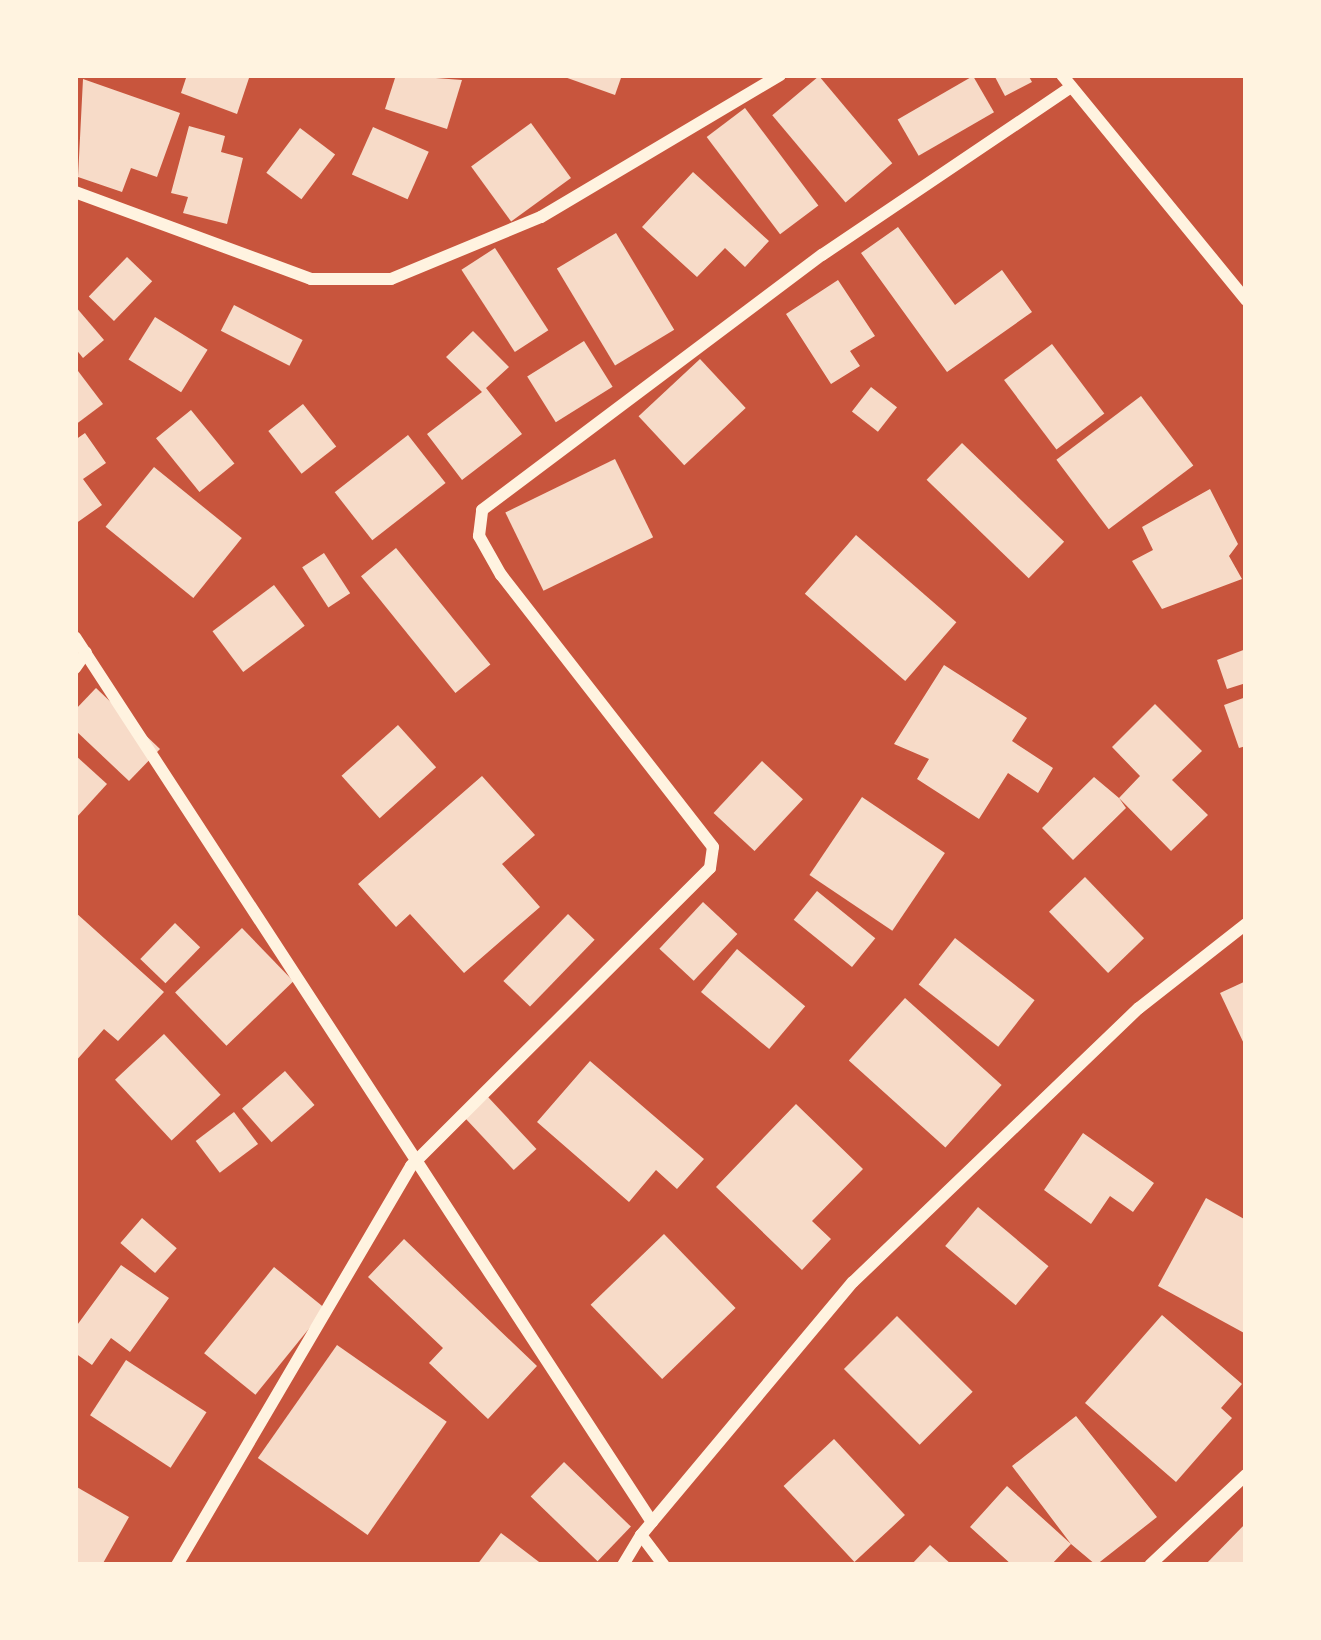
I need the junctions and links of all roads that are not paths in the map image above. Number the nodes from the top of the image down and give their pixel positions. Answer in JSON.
{"nodes":[{"id":1,"x":780,"y":75,"type":"edge"},
{"id":2,"x":1062,"y":75,"type":"edge"},
{"id":3,"x":1070,"y":88,"type":"junction"},
{"id":4,"x":75,"y":192,"type":"edge"},
{"id":5,"x":1246,"y":300,"type":"edge"},
{"id":6,"x":75,"y":637,"type":"edge"},
{"id":7,"x":86,"y":652,"type":"junction"},
{"id":8,"x":75,"y":668,"type":"edge"},
{"id":9,"x":1246,"y":924,"type":"edge"},
{"id":10,"x":411,"y":1166,"type":"junction"},
{"id":11,"x":1246,"y":1474,"type":"edge"},
{"id":12,"x":652,"y":1522,"type":"junction"},
{"id":13,"x":641,"y":1534,"type":"junction"},
{"id":14,"x":177,"y":1565,"type":"edge"},
{"id":15,"x":623,"y":1565,"type":"edge"},
{"id":16,"x":664,"y":1565,"type":"edge"},
{"id":17,"x":1150,"y":1565,"type":"edge"}],
"edges":[{"from":1,"to":4,"type":"street"},
{"from":2,"to":3,"type":"street"},
{"from":3,"to":5,"type":"street"},
{"from":3,"to":10,"type":"street"},
{"from":6,"to":7,"type":"street"},
{"from":7,"to":8,"type":"street"},
{"from":7,"to":10,"type":"street"},
{"from":9,"to":12,"type":"street"},
{"from":10,"to":12,"type":"street"},
{"from":10,"to":14,"type":"street"},
{"from":11,"to":17,"type":"street"},
{"from":12,"to":13,"type":"street"},
{"from":13,"to":15,"type":"street"},
{"from":13,"to":16,"type":"street"}]}
